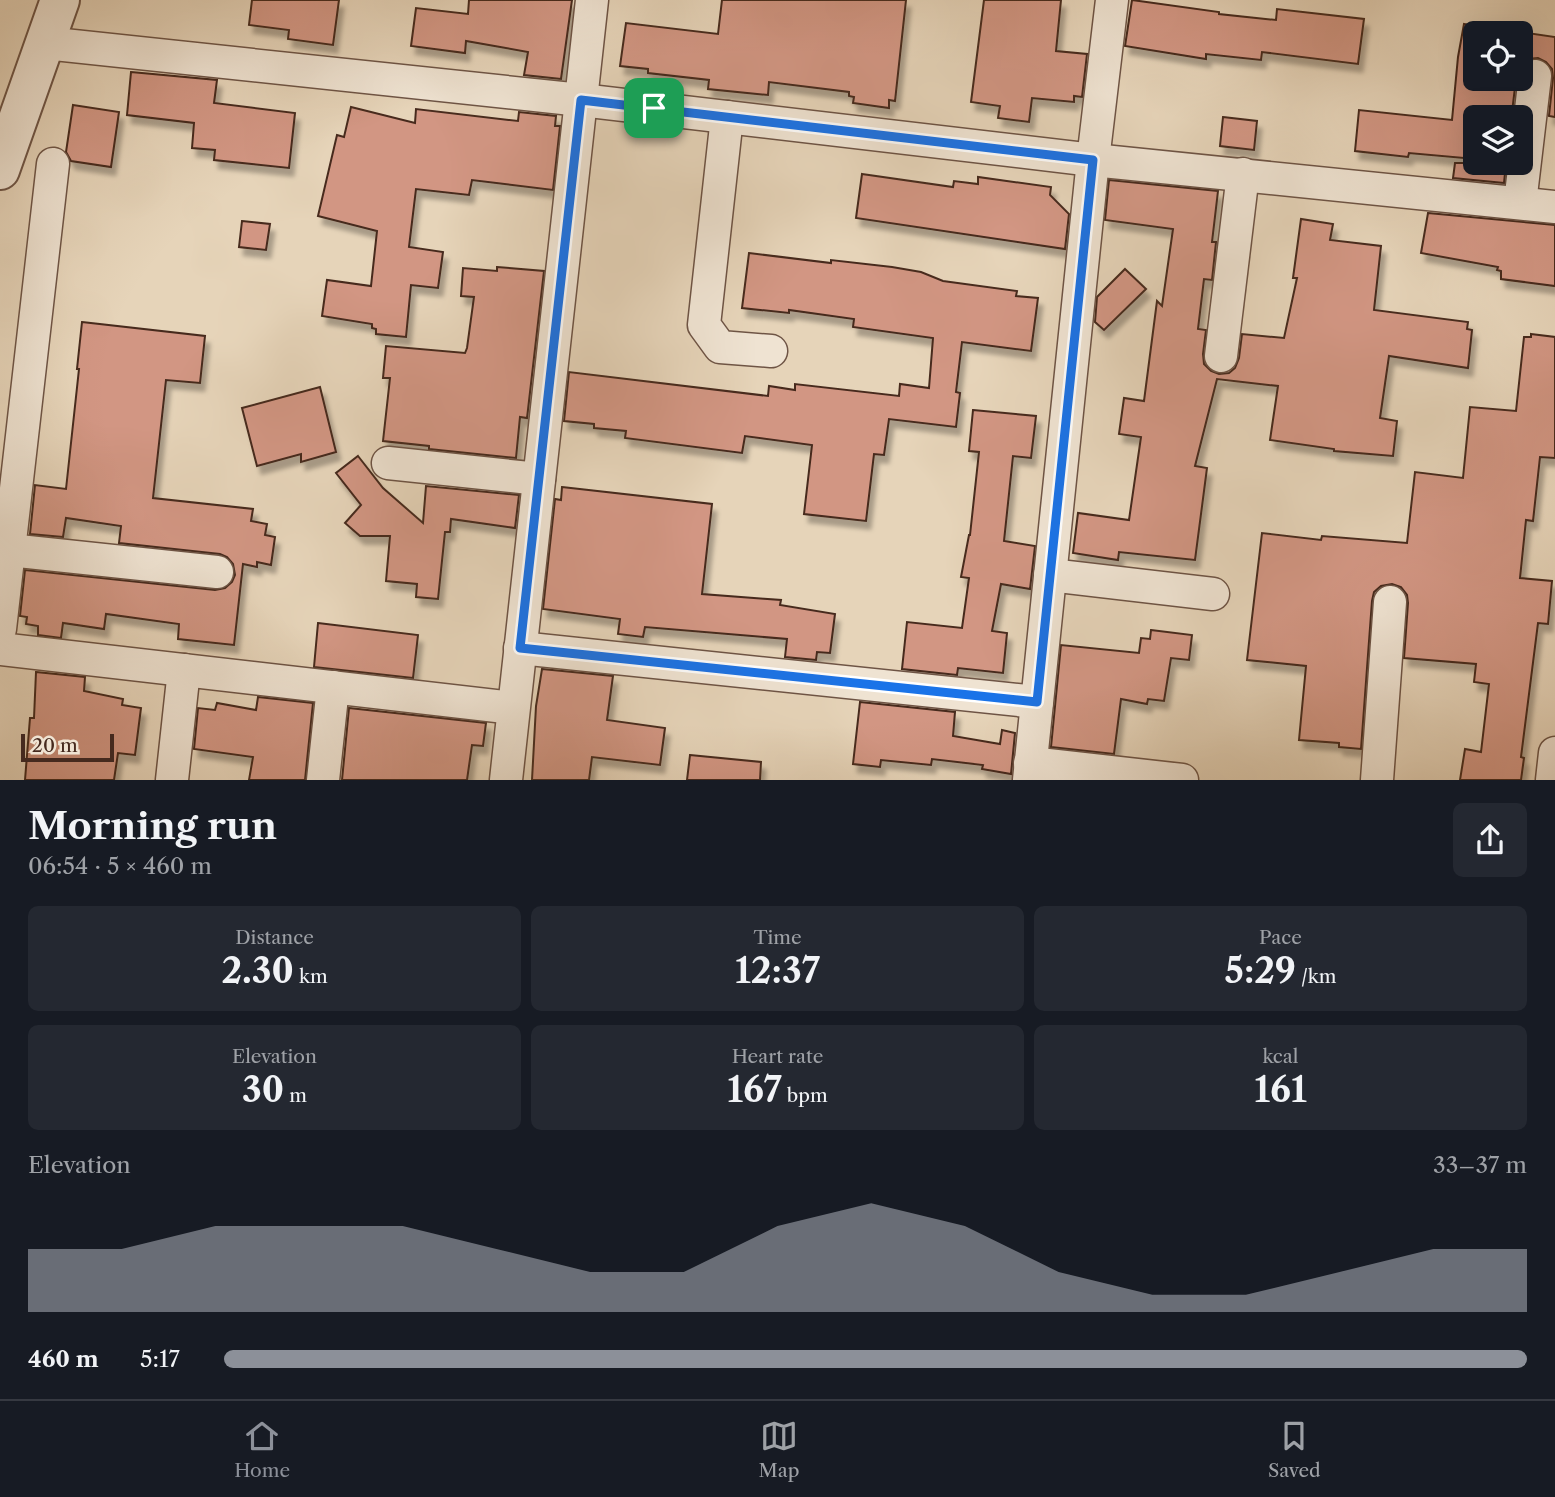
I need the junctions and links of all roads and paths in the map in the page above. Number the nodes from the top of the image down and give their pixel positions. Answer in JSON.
{"nodes":[{"id":1,"x":60,"y":0,"type":"edge"},
{"id":2,"x":592,"y":0,"type":"edge"},
{"id":3,"x":1112,"y":0,"type":"edge"},
{"id":4,"x":45,"y":43,"type":"junction"},
{"id":5,"x":1535,"y":76,"type":"dead end"},
{"id":6,"x":581,"y":100,"type":"junction"},
{"id":7,"x":727,"y":117,"type":"junction"},
{"id":8,"x":8,"y":125,"type":"edge"},
{"id":9,"x":1093,"y":160,"type":"junction"},
{"id":10,"x":53,"y":164,"type":"dead end"},
{"id":11,"x":0,"y":170,"type":"edge"},
{"id":12,"x":1242,"y":174,"type":"junction"},
{"id":13,"x":1520,"y":203,"type":"junction"},
{"id":14,"x":1555,"y":207,"type":"edge"},
{"id":15,"x":771,"y":351,"type":"dead end"},
{"id":16,"x":1221,"y":355,"type":"dead end"},
{"id":17,"x":388,"y":463,"type":"dead end"},
{"id":18,"x":539,"y":480,"type":"junction"},
{"id":19,"x":9,"y":550,"type":"junction"},
{"id":20,"x":216,"y":572,"type":"dead end"},
{"id":21,"x":1050,"y":575,"type":"junction"},
{"id":22,"x":1213,"y":594,"type":"dead end"},
{"id":23,"x":1390,"y":602,"type":"dead end"},
{"id":24,"x":0,"y":629,"type":"edge"},
{"id":25,"x":520,"y":648,"type":"junction"},
{"id":26,"x":0,"y":649,"type":"edge"},
{"id":27,"x":184,"y":670,"type":"junction"},
{"id":28,"x":333,"y":687,"type":"junction"},
{"id":29,"x":1037,"y":702,"type":"junction"},
{"id":30,"x":513,"y":708,"type":"junction"},
{"id":31,"x":1555,"y":753,"type":"edge"},
{"id":32,"x":1029,"y":771,"type":"edge"},
{"id":33,"x":172,"y":779,"type":"edge"},
{"id":34,"x":323,"y":779,"type":"edge"},
{"id":35,"x":506,"y":779,"type":"edge"},
{"id":36,"x":1182,"y":779,"type":"edge"},
{"id":37,"x":1377,"y":779,"type":"edge"},
{"id":38,"x":1552,"y":779,"type":"edge"}],
"edges":[{"from":1,"to":4,"type":"street"},
{"from":2,"to":6,"type":"street"},
{"from":3,"to":9,"type":"street"},
{"from":4,"to":6,"type":"street"},
{"from":4,"to":8,"type":"street"},
{"from":5,"to":13,"type":"street"},
{"from":6,"to":7,"type":"street"},
{"from":6,"to":18,"type":"street"},
{"from":7,"to":9,"type":"street"},
{"from":7,"to":15,"type":"street"},
{"from":8,"to":11,"type":"street"},
{"from":9,"to":12,"type":"street"},
{"from":9,"to":21,"type":"street"},
{"from":10,"to":19,"type":"street"},
{"from":12,"to":13,"type":"street"},
{"from":12,"to":16,"type":"street"},
{"from":13,"to":14,"type":"street"},
{"from":17,"to":18,"type":"street"},
{"from":18,"to":25,"type":"street"},
{"from":19,"to":20,"type":"street"},
{"from":19,"to":24,"type":"street"},
{"from":21,"to":22,"type":"street"},
{"from":21,"to":29,"type":"street"},
{"from":23,"to":37,"type":"street"},
{"from":25,"to":29,"type":"street"},
{"from":25,"to":30,"type":"street"},
{"from":26,"to":27,"type":"street"},
{"from":27,"to":28,"type":"street"},
{"from":27,"to":33,"type":"street"},
{"from":28,"to":30,"type":"street"},
{"from":28,"to":34,"type":"street"},
{"from":29,"to":32,"type":"street"},
{"from":30,"to":35,"type":"street"},
{"from":31,"to":38,"type":"street"},
{"from":32,"to":36,"type":"street"}]}
